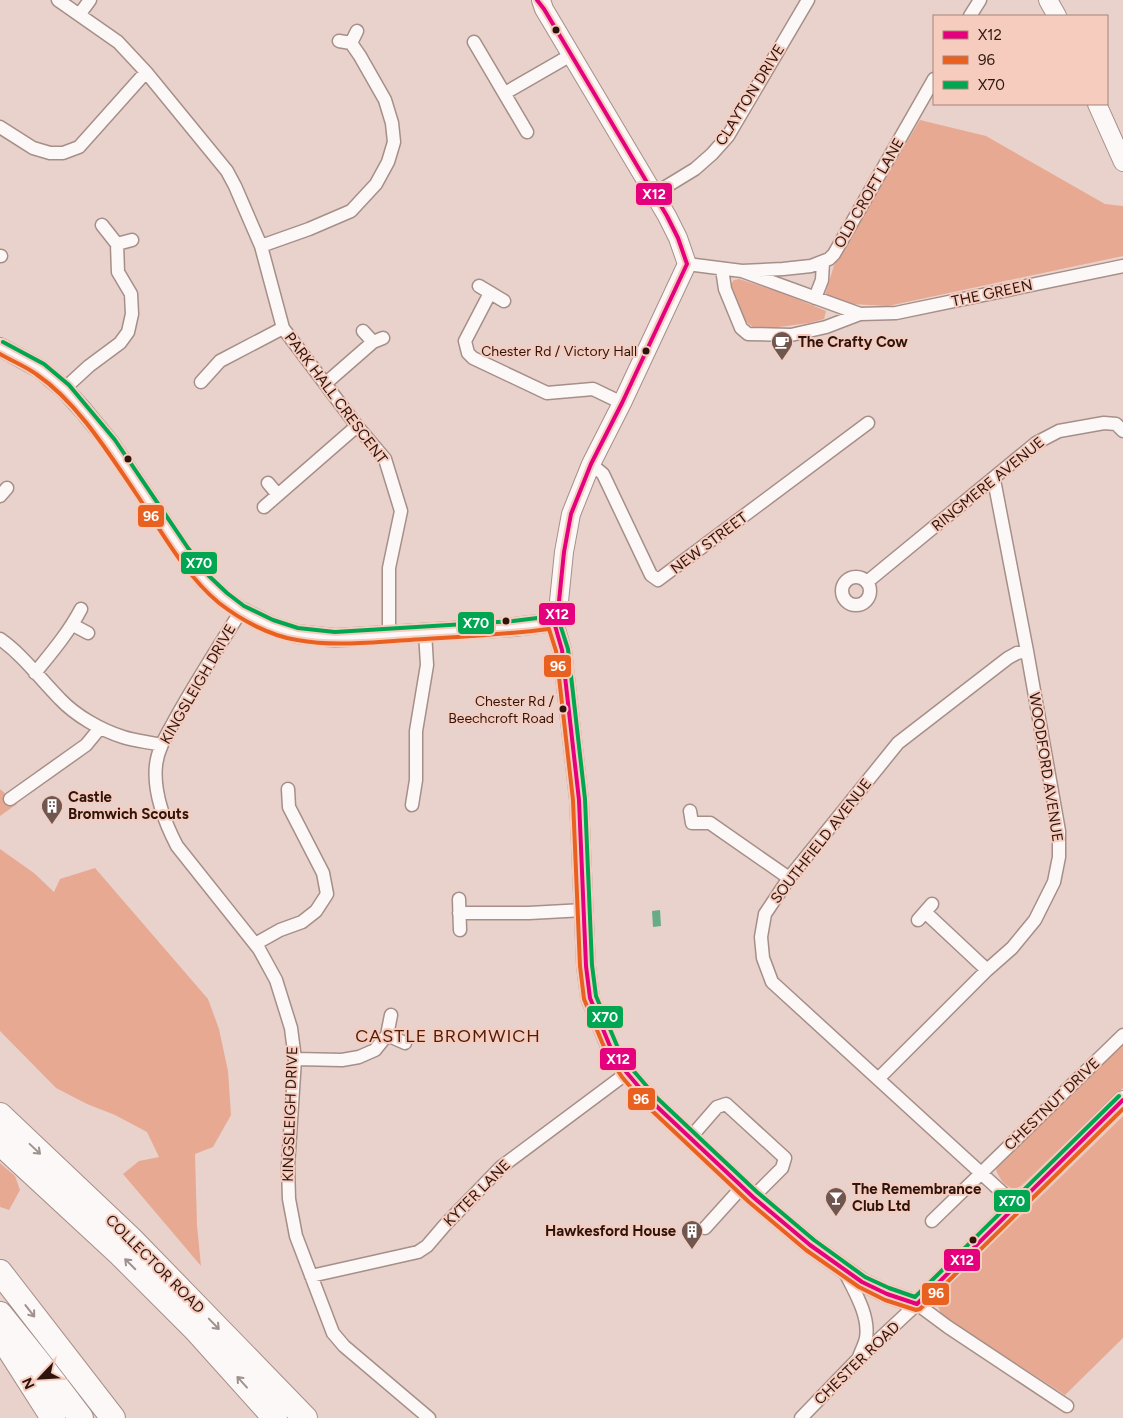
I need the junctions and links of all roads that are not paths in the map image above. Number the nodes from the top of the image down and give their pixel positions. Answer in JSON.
{"nodes":[{"id":1,"x":58,"y":0,"type":"edge"},
{"id":2,"x":90,"y":0,"type":"edge"},
{"id":3,"x":808,"y":0,"type":"edge"},
{"id":4,"x":980,"y":0,"type":"edge"},
{"id":5,"x":1048,"y":0,"type":"edge"},
{"id":6,"x":541,"y":3,"type":"edge"},
{"id":7,"x":79,"y":15,"type":"junction"},
{"id":8,"x":971,"y":15,"type":"edge"},
{"id":9,"x":1056,"y":15,"type":"edge"},
{"id":10,"x":357,"y":31,"type":"dead end"},
{"id":11,"x":474,"y":42,"type":"dead end"},
{"id":12,"x":571,"y":55,"type":"junction"},
{"id":13,"x":146,"y":72,"type":"junction"},
{"id":14,"x":933,"y":81,"type":"edge"},
{"id":15,"x":504,"y":93,"type":"junction"},
{"id":16,"x":1098,"y":105,"type":"edge"},
{"id":17,"x":0,"y":127,"type":"edge"},
{"id":18,"x":527,"y":132,"type":"dead end"},
{"id":19,"x":1123,"y":162,"type":"edge"},
{"id":20,"x":654,"y":194,"type":"junction"},
{"id":21,"x":102,"y":225,"type":"dead end"},
{"id":22,"x":132,"y":240,"type":"dead end"},
{"id":23,"x":117,"y":244,"type":"junction"},
{"id":24,"x":261,"y":246,"type":"junction"},
{"id":25,"x":824,"y":262,"type":"junction"},
{"id":26,"x":687,"y":264,"type":"junction"},
{"id":27,"x":1123,"y":266,"type":"edge"},
{"id":28,"x":722,"y":269,"type":"junction"},
{"id":29,"x":742,"y":271,"type":"junction"},
{"id":30,"x":815,"y":298,"type":"junction"},
{"id":31,"x":504,"y":300,"type":"dead end"},
{"id":32,"x":860,"y":314,"type":"junction"},
{"id":33,"x":283,"y":328,"type":"junction"},
{"id":34,"x":363,"y":331,"type":"dead end"},
{"id":35,"x":0,"y":347,"type":"edge"},
{"id":36,"x":201,"y":382,"type":"dead end"},
{"id":37,"x":326,"y":383,"type":"junction"},
{"id":38,"x":64,"y":389,"type":"junction"},
{"id":39,"x":622,"y":403,"type":"junction"},
{"id":40,"x":868,"y":423,"type":"dead end"},
{"id":41,"x":357,"y":426,"type":"junction"},
{"id":42,"x":1123,"y":431,"type":"edge"},
{"id":43,"x":591,"y":464,"type":"junction"},
{"id":44,"x":992,"y":479,"type":"junction"},
{"id":45,"x":268,"y":483,"type":"dead end"},
{"id":46,"x":278,"y":495,"type":"junction"},
{"id":47,"x":264,"y":507,"type":"dead end"},
{"id":48,"x":867,"y":582,"type":"dead end"},
{"id":49,"x":82,"y":609,"type":"dead end"},
{"id":50,"x":242,"y":611,"type":"junction"},
{"id":51,"x":554,"y":622,"type":"junction"},
{"id":52,"x":73,"y":625,"type":"junction"},
{"id":53,"x":425,"y":632,"type":"junction"},
{"id":54,"x":88,"y":633,"type":"dead end"},
{"id":55,"x":389,"y":635,"type":"junction"},
{"id":56,"x":0,"y":638,"type":"edge"},
{"id":57,"x":1028,"y":651,"type":"junction"},
{"id":58,"x":35,"y":672,"type":"junction"},
{"id":59,"x":100,"y":728,"type":"junction"},
{"id":60,"x":161,"y":745,"type":"junction"},
{"id":61,"x":288,"y":789,"type":"dead end"},
{"id":62,"x":10,"y":798,"type":"dead end"},
{"id":63,"x":412,"y":805,"type":"dead end"},
{"id":64,"x":690,"y":812,"type":"dead end"},
{"id":65,"x":790,"y":878,"type":"junction"},
{"id":66,"x":459,"y":899,"type":"dead end"},
{"id":67,"x":584,"y":910,"type":"junction"},
{"id":68,"x":925,"y":912,"type":"dead end"},
{"id":69,"x":460,"y":913,"type":"junction"},
{"id":70,"x":460,"y":930,"type":"dead end"},
{"id":71,"x":255,"y":944,"type":"junction"},
{"id":72,"x":987,"y":970,"type":"junction"},
{"id":73,"x":390,"y":1016,"type":"dead end"},
{"id":74,"x":1123,"y":1035,"type":"edge"},
{"id":75,"x":387,"y":1036,"type":"junction"},
{"id":76,"x":405,"y":1043,"type":"dead end"},
{"id":77,"x":295,"y":1059,"type":"junction"},
{"id":78,"x":627,"y":1073,"type":"junction"},
{"id":79,"x":878,"y":1079,"type":"junction"},
{"id":80,"x":1123,"y":1100,"type":"edge"},
{"id":81,"x":0,"y":1115,"type":"edge"},
{"id":82,"x":690,"y":1138,"type":"junction"},
{"id":83,"x":0,"y":1144,"type":"edge"},
{"id":84,"x":981,"y":1174,"type":"junction"},
{"id":85,"x":748,"y":1192,"type":"junction"},
{"id":86,"x":1017,"y":1206,"type":"junction"},
{"id":87,"x":932,"y":1221,"type":"dead end"},
{"id":88,"x":705,"y":1228,"type":"dead end"},
{"id":89,"x":844,"y":1269,"type":"junction"},
{"id":90,"x":0,"y":1272,"type":"edge"},
{"id":91,"x":312,"y":1276,"type":"junction"},
{"id":92,"x":917,"y":1304,"type":"junction"},
{"id":93,"x":0,"y":1314,"type":"edge"},
{"id":94,"x":0,"y":1335,"type":"edge"},
{"id":95,"x":858,"y":1359,"type":"junction"},
{"id":96,"x":1067,"y":1406,"type":"dead end"},
{"id":97,"x":112,"y":1417,"type":"edge"},
{"id":98,"x":53,"y":1418,"type":"edge"},
{"id":99,"x":80,"y":1418,"type":"edge"},
{"id":100,"x":275,"y":1418,"type":"edge"},
{"id":101,"x":306,"y":1418,"type":"edge"},
{"id":102,"x":430,"y":1418,"type":"edge"},
{"id":103,"x":801,"y":1418,"type":"edge"}],
"edges":[{"from":1,"to":7,"type":"street","name":"PARK HALL CRESCENT"},
{"from":2,"to":7,"type":"street"},
{"from":3,"to":20,"type":"street","name":"CLAYTON DRIVE"},
{"from":4,"to":8,"type":"street"},
{"from":5,"to":9,"type":"main road"},
{"from":6,"to":12,"type":"main road"},
{"from":7,"to":13,"type":"street","name":"PARK HALL CRESCENT"},
{"from":10,"to":24,"type":"street"},
{"from":11,"to":15,"type":"street"},
{"from":12,"to":15,"type":"street"},
{"from":12,"to":20,"type":"main road"},
{"from":13,"to":17,"type":"street"},
{"from":13,"to":24,"type":"street","name":"PARK HALL CRESCENT"},
{"from":14,"to":25,"type":"street","name":"OLD CROFT LANE"},
{"from":15,"to":18,"type":"street"},
{"from":16,"to":19,"type":"main road"},
{"from":20,"to":26,"type":"main road"},
{"from":21,"to":23,"type":"street"},
{"from":22,"to":23,"type":"street"},
{"from":23,"to":38,"type":"street"},
{"from":24,"to":33,"type":"street","name":"PARK HALL CRESCENT"},
{"from":25,"to":29,"type":"street","name":"OLD CROFT LANE"},
{"from":25,"to":30,"type":"street"},
{"from":26,"to":28,"type":"street","name":"OLD CROFT LANE"},
{"from":26,"to":39,"type":"main road","name":"CHESTER ROAD"},
{"from":27,"to":32,"type":"street","name":"THE GREEN"},
{"from":28,"to":29,"type":"street","name":"OLD CROFT LANE"},
{"from":28,"to":32,"type":"street","name":"THE GREEN"},
{"from":29,"to":30,"type":"street","name":"THE GREEN"},
{"from":30,"to":32,"type":"street","name":"THE GREEN"},
{"from":31,"to":39,"type":"street"},
{"from":33,"to":36,"type":"street"},
{"from":33,"to":37,"type":"street","name":"PARK HALL CRESCENT"},
{"from":34,"to":37,"type":"street"},
{"from":35,"to":38,"type":"main road"},
{"from":37,"to":41,"type":"street","name":"PARK HALL CRESCENT"},
{"from":38,"to":50,"type":"main road"},
{"from":39,"to":43,"type":"main road","name":"CHESTER ROAD"},
{"from":40,"to":43,"type":"street","name":"NEW STREET"},
{"from":41,"to":46,"type":"street"},
{"from":41,"to":55,"type":"street","name":"PARK HALL CRESCENT"},
{"from":42,"to":44,"type":"street","name":"RINGMERE AVENUE"},
{"from":43,"to":51,"type":"main road","name":"CHESTER ROAD"},
{"from":44,"to":48,"type":"street","name":"RINGMERE AVENUE"},
{"from":44,"to":57,"type":"street","name":"WOODFORD AVENUE"},
{"from":45,"to":46,"type":"street"},
{"from":46,"to":47,"type":"street"},
{"from":49,"to":52,"type":"street"},
{"from":50,"to":55,"type":"main road"},
{"from":50,"to":60,"type":"street","name":"KINGSLEIGH DRIVE"},
{"from":51,"to":53,"type":"main road"},
{"from":51,"to":67,"type":"main road","name":"CHESTER ROAD"},
{"from":52,"to":54,"type":"street"},
{"from":52,"to":58,"type":"street"},
{"from":53,"to":55,"type":"main road"},
{"from":53,"to":63,"type":"street"},
{"from":56,"to":58,"type":"street"},
{"from":57,"to":65,"type":"street","name":"SOUTHFIELD AVENUE"},
{"from":57,"to":72,"type":"street","name":"WOODFORD AVENUE"},
{"from":58,"to":59,"type":"street"},
{"from":59,"to":60,"type":"street"},
{"from":59,"to":62,"type":"street"},
{"from":60,"to":71,"type":"street","name":"KINGSLEIGH DRIVE"},
{"from":61,"to":71,"type":"street"},
{"from":64,"to":65,"type":"street"},
{"from":65,"to":79,"type":"street","name":"SOUTHFIELD AVENUE"},
{"from":66,"to":69,"type":"street"},
{"from":67,"to":69,"type":"street"},
{"from":67,"to":78,"type":"main road","name":"CHESTER ROAD"},
{"from":68,"to":72,"type":"street"},
{"from":69,"to":70,"type":"street"},
{"from":71,"to":77,"type":"street","name":"KINGSLEIGH DRIVE"},
{"from":72,"to":79,"type":"street","name":"WOODFORD AVENUE"},
{"from":73,"to":75,"type":"street"},
{"from":74,"to":84,"type":"street","name":"CHESTNUT DRIVE"},
{"from":75,"to":76,"type":"street"},
{"from":75,"to":77,"type":"street"},
{"from":77,"to":91,"type":"street","name":"KINGSLEIGH DRIVE"},
{"from":78,"to":82,"type":"main road","name":"CHESTER ROAD"},
{"from":78,"to":91,"type":"street","name":"KYTER LANE"},
{"from":79,"to":84,"type":"street","name":"SOUTHFIELD AVENUE"},
{"from":80,"to":86,"type":"main road"},
{"from":81,"to":101,"type":"highway","name":"COLLECTOR ROAD","one_way":true},
{"from":82,"to":85,"type":"main road","name":"CHESTER ROAD"},
{"from":82,"to":85,"type":"street"},
{"from":100,"to":83,"type":"highway","name":"COLLECTOR ROAD","one_way":true},
{"from":84,"to":86,"type":"street","name":"SOUTHFIELD AVENUE"},
{"from":84,"to":87,"type":"street","name":"CHESTNUT DRIVE"},
{"from":85,"to":88,"type":"street"},
{"from":85,"to":89,"type":"main road","name":"CHESTER ROAD"},
{"from":86,"to":92,"type":"main road"},
{"from":89,"to":92,"type":"main road","name":"CHESTER ROAD"},
{"from":89,"to":95,"type":"street"},
{"from":90,"to":97,"type":"highway","one_way":true},
{"from":91,"to":102,"type":"street","name":"KINGSLEIGH DRIVE"},
{"from":92,"to":95,"type":"street","name":"CHESTER ROAD"},
{"from":92,"to":96,"type":"street"},
{"from":93,"to":99,"type":"highway"},
{"from":94,"to":98,"type":"highway"},
{"from":95,"to":103,"type":"street","name":"CHESTER ROAD"}]}
